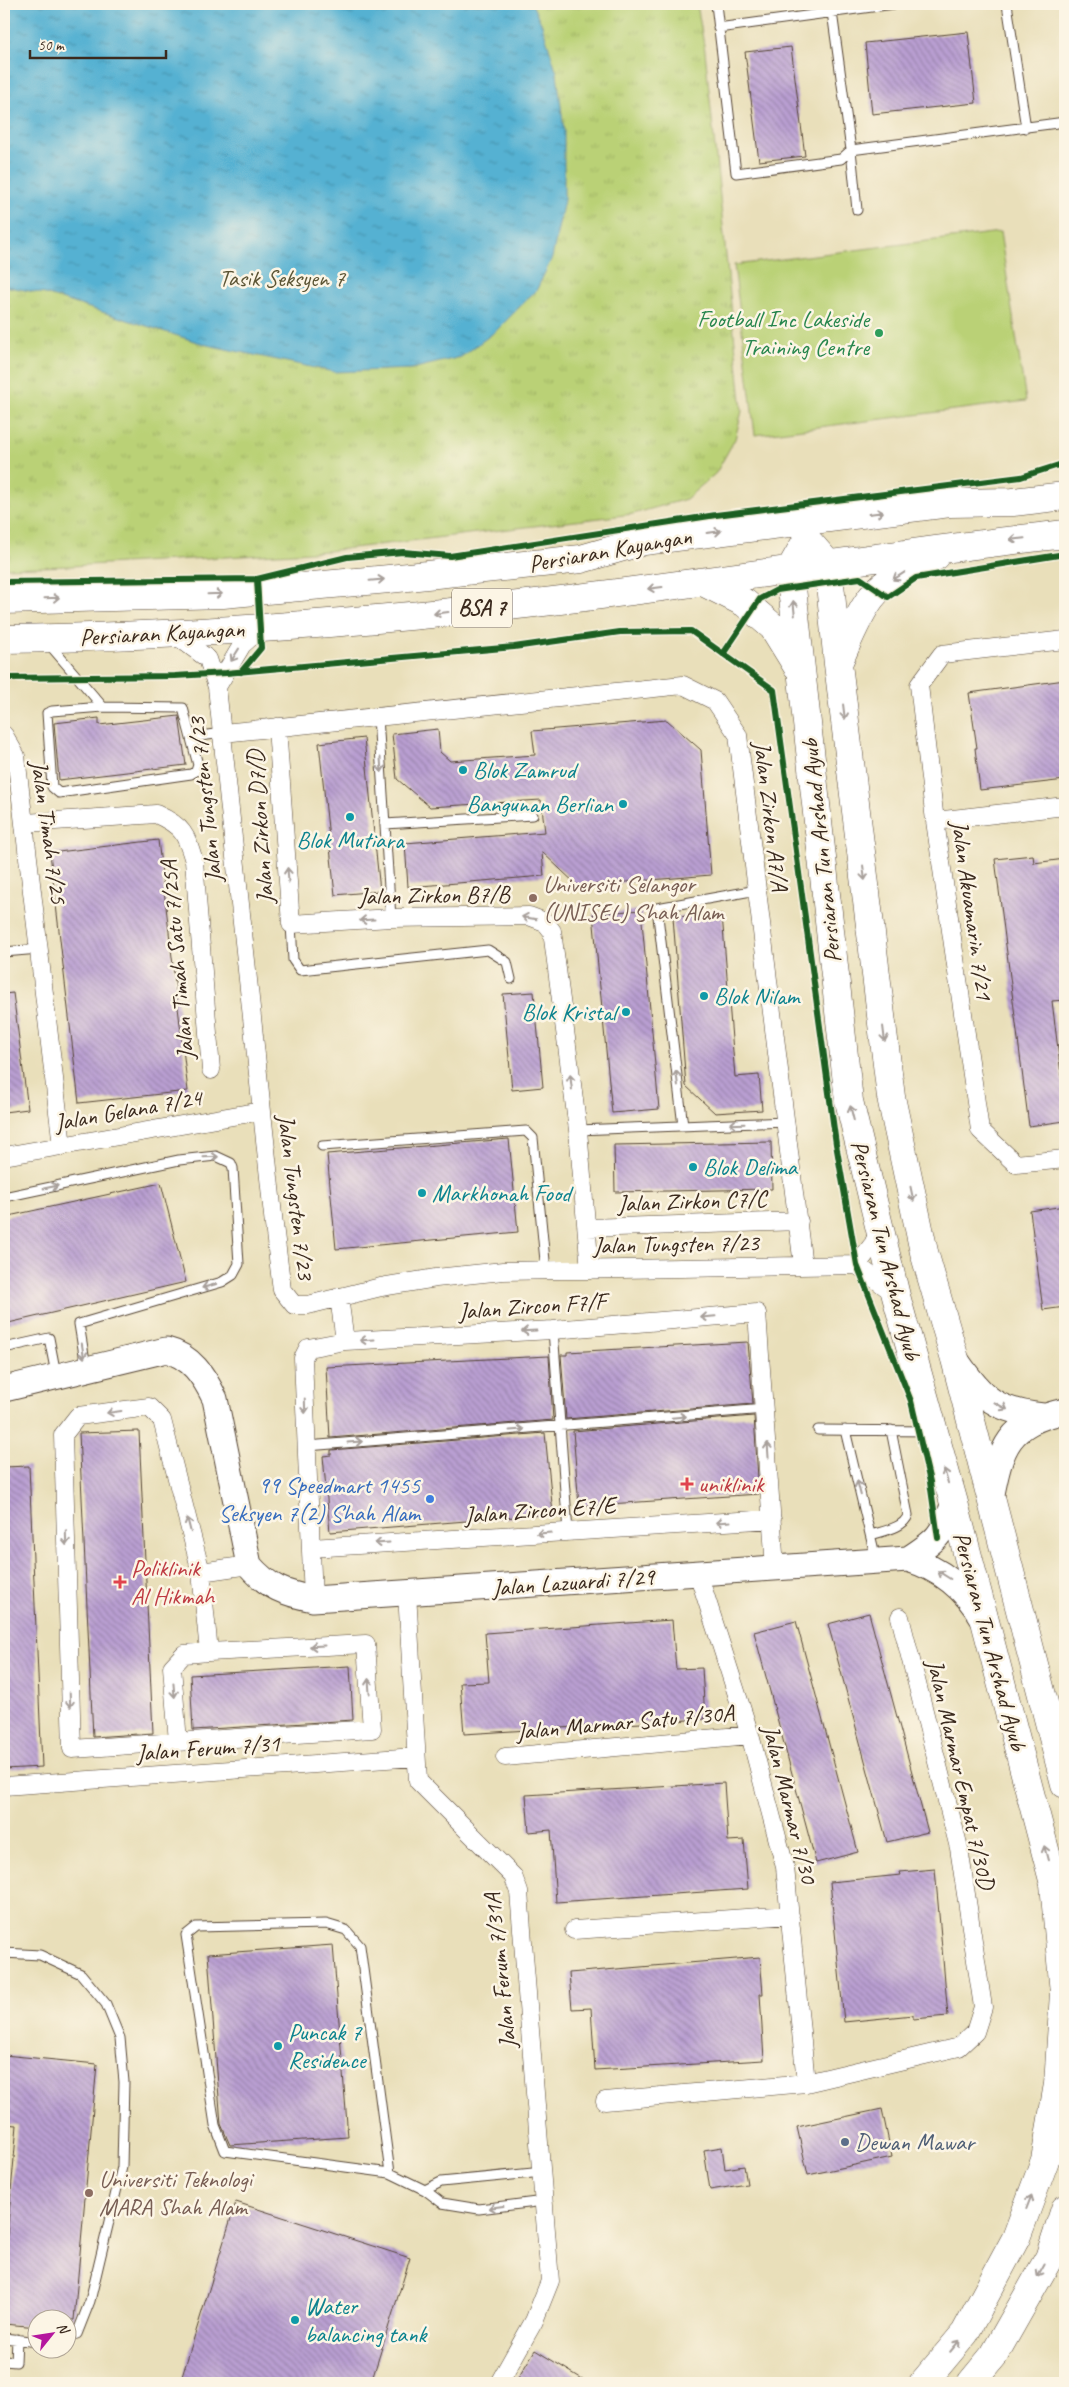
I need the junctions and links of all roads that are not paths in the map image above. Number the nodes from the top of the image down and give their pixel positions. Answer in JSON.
{"nodes":[{"id":1,"x":716,"y":4,"type":"edge"},
{"id":2,"x":894,"y":4,"type":"edge"},
{"id":3,"x":1007,"y":4,"type":"edge"},
{"id":4,"x":832,"y":12,"type":"junction"},
{"id":5,"x":718,"y":28,"type":"junction"},
{"id":6,"x":1065,"y":122,"type":"edge"},
{"id":7,"x":1026,"y":128,"type":"junction"},
{"id":8,"x":851,"y":150,"type":"junction"},
{"id":9,"x":857,"y":210,"type":"dead end"},
{"id":10,"x":1065,"y":496,"type":"edge"},
{"id":11,"x":1013,"y":502,"type":"junction"},
{"id":12,"x":1065,"y":534,"type":"edge"},
{"id":13,"x":807,"y":540,"type":"junction"},
{"id":14,"x":958,"y":546,"type":"junction"},
{"id":15,"x":581,"y":559,"type":"junction"},
{"id":16,"x":828,"y":564,"type":"junction"},
{"id":17,"x":790,"y":570,"type":"junction"},
{"id":18,"x":703,"y":582,"type":"junction"},
{"id":19,"x":4,"y":600,"type":"edge"},
{"id":20,"x":261,"y":628,"type":"junction"},
{"id":21,"x":173,"y":632,"type":"junction"},
{"id":22,"x":45,"y":638,"type":"junction"},
{"id":23,"x":4,"y":639,"type":"edge"},
{"id":24,"x":1065,"y":640,"type":"edge"},
{"id":25,"x":838,"y":664,"type":"junction"},
{"id":26,"x":801,"y":674,"type":"junction"},
{"id":27,"x":217,"y":687,"type":"junction"},
{"id":28,"x":103,"y":707,"type":"junction"},
{"id":29,"x":378,"y":717,"type":"junction"},
{"id":30,"x":277,"y":727,"type":"junction"},
{"id":31,"x":223,"y":733,"type":"junction"},
{"id":32,"x":4,"y":735,"type":"edge"},
{"id":33,"x":192,"y":737,"type":"junction"},
{"id":34,"x":1065,"y":806,"type":"edge"},
{"id":35,"x":533,"y":815,"type":"dead end"},
{"id":36,"x":935,"y":821,"type":"junction"},
{"id":37,"x":26,"y":823,"type":"junction"},
{"id":38,"x":385,"y":824,"type":"junction"},
{"id":39,"x":757,"y":890,"type":"junction"},
{"id":40,"x":391,"y":918,"type":"junction"},
{"id":41,"x":291,"y":924,"type":"junction"},
{"id":42,"x":39,"y":949,"type":"junction"},
{"id":43,"x":4,"y":952,"type":"edge"},
{"id":44,"x":511,"y":980,"type":"dead end"},
{"id":45,"x":211,"y":1070,"type":"dead end"},
{"id":46,"x":261,"y":1111,"type":"junction"},
{"id":47,"x":786,"y":1122,"type":"junction"},
{"id":48,"x":683,"y":1126,"type":"junction"},
{"id":49,"x":578,"y":1130,"type":"junction"},
{"id":50,"x":62,"y":1146,"type":"junction"},
{"id":51,"x":322,"y":1146,"type":"dead end"},
{"id":52,"x":4,"y":1156,"type":"edge"},
{"id":53,"x":1065,"y":1159,"type":"edge"},
{"id":54,"x":4,"y":1197,"type":"edge"},
{"id":55,"x":799,"y":1222,"type":"junction"},
{"id":56,"x":587,"y":1228,"type":"junction"},
{"id":57,"x":880,"y":1229,"type":"junction"},
{"id":58,"x":857,"y":1265,"type":"junction"},
{"id":59,"x":803,"y":1266,"type":"junction"},
{"id":60,"x":590,"y":1270,"type":"junction"},
{"id":61,"x":546,"y":1271,"type":"junction"},
{"id":62,"x":896,"y":1296,"type":"junction"},
{"id":63,"x":339,"y":1297,"type":"junction"},
{"id":64,"x":553,"y":1330,"type":"junction"},
{"id":65,"x":345,"y":1341,"type":"junction"},
{"id":66,"x":4,"y":1348,"type":"edge"},
{"id":67,"x":955,"y":1359,"type":"junction"},
{"id":68,"x":86,"y":1370,"type":"junction"},
{"id":69,"x":57,"y":1377,"type":"junction"},
{"id":70,"x":4,"y":1389,"type":"edge"},
{"id":71,"x":765,"y":1409,"type":"junction"},
{"id":72,"x":1054,"y":1413,"type":"edge"},
{"id":73,"x":560,"y":1427,"type":"junction"},
{"id":74,"x":818,"y":1430,"type":"dead end"},
{"id":75,"x":845,"y":1430,"type":"junction"},
{"id":76,"x":891,"y":1430,"type":"junction"},
{"id":77,"x":933,"y":1431,"type":"junction"},
{"id":78,"x":307,"y":1446,"type":"junction"},
{"id":79,"x":991,"y":1499,"type":"junction"},
{"id":80,"x":954,"y":1503,"type":"junction"},
{"id":81,"x":772,"y":1519,"type":"junction"},
{"id":82,"x":568,"y":1532,"type":"junction"},
{"id":83,"x":870,"y":1535,"type":"junction"},
{"id":84,"x":311,"y":1548,"type":"junction"},
{"id":85,"x":908,"y":1559,"type":"junction"},
{"id":86,"x":877,"y":1561,"type":"junction"},
{"id":87,"x":249,"y":1565,"type":"junction"},
{"id":88,"x":776,"y":1568,"type":"junction"},
{"id":89,"x":201,"y":1572,"type":"junction"},
{"id":90,"x":698,"y":1573,"type":"junction"},
{"id":91,"x":407,"y":1593,"type":"junction"},
{"id":92,"x":313,"y":1599,"type":"junction"},
{"id":93,"x":900,"y":1617,"type":"dead end"},
{"id":94,"x":986,"y":1624,"type":"junction"},
{"id":95,"x":209,"y":1652,"type":"junction"},
{"id":96,"x":750,"y":1735,"type":"junction"},
{"id":97,"x":178,"y":1742,"type":"junction"},
{"id":98,"x":415,"y":1757,"type":"junction"},
{"id":99,"x":505,"y":1757,"type":"dead end"},
{"id":100,"x":1065,"y":1784,"type":"edge"},
{"id":101,"x":4,"y":1786,"type":"edge"},
{"id":102,"x":790,"y":1916,"type":"junction"},
{"id":103,"x":574,"y":1930,"type":"dead end"},
{"id":104,"x":4,"y":1953,"type":"edge"},
{"id":105,"x":806,"y":2083,"type":"junction"},
{"id":106,"x":605,"y":2101,"type":"dead end"},
{"id":107,"x":543,"y":2172,"type":"junction"},
{"id":108,"x":390,"y":2173,"type":"junction"},
{"id":109,"x":425,"y":2190,"type":"junction"},
{"id":110,"x":544,"y":2201,"type":"junction"},
{"id":111,"x":1065,"y":2209,"type":"edge"},
{"id":112,"x":78,"y":2331,"type":"edge"},
{"id":113,"x":4,"y":2338,"type":"edge"},
{"id":114,"x":17,"y":2340,"type":"junction"},
{"id":115,"x":28,"y":2341,"type":"edge"},
{"id":116,"x":4,"y":2362,"type":"edge"},
{"id":117,"x":499,"y":2383,"type":"edge"},
{"id":118,"x":924,"y":2383,"type":"edge"},
{"id":119,"x":971,"y":2383,"type":"edge"}],
"edges":[{"from":1,"to":5,"type":"lane"},
{"from":2,"to":4,"type":"lane"},
{"from":3,"to":7,"type":"lane"},
{"from":4,"to":5,"type":"lane"},
{"from":4,"to":8,"type":"lane"},
{"from":5,"to":8,"type":"lane"},
{"from":6,"to":7,"type":"lane"},
{"from":7,"to":8,"type":"lane"},
{"from":8,"to":9,"type":"lane"},
{"from":10,"to":11,"type":"main road","name":"Persiaran Kayangan","number":"BSA 7"},
{"from":11,"to":13,"type":"main road"},
{"from":15,"to":11,"type":"main road","name":"Persiaran Kayangan","number":"BSA 7","one_way":true},
{"from":12,"to":14,"type":"main road","name":"Persiaran Kayangan","number":"BSA 7","one_way":true},
{"from":13,"to":15,"type":"main road"},
{"from":13,"to":16,"type":"main road"},
{"from":13,"to":17,"type":"main road"},
{"from":14,"to":16,"type":"main road","name":"Persiaran Kayangan","number":"BSA 7"},
{"from":14,"to":25,"type":"main road","one_way":true},
{"from":19,"to":15,"type":"main road","name":"Persiaran Kayangan","number":"BSA 7","one_way":true},
{"from":16,"to":17,"type":"main road","name":"Persiaran Kayangan","number":"BSA 7"},
{"from":16,"to":25,"type":"main road","name":"Persiaran Tun Arshad Ayub"},
{"from":17,"to":18,"type":"main road","name":"Persiaran Kayangan","number":"BSA 7"},
{"from":26,"to":17,"type":"main road","name":"Persiaran Tun Arshad Ayub","one_way":true},
{"from":18,"to":20,"type":"main road","name":"Persiaran Kayangan","number":"BSA 7","one_way":true},
{"from":18,"to":26,"type":"main road"},
{"from":20,"to":21,"type":"main road","name":"Persiaran Kayangan","number":"BSA 7"},
{"from":20,"to":27,"type":"street","one_way":true},
{"from":21,"to":22,"type":"main road","name":"Persiaran Kayangan","number":"BSA 7"},
{"from":21,"to":27,"type":"street","name":"Jalan Tungsten 7/23"},
{"from":22,"to":23,"type":"main road","name":"Persiaran Kayangan","number":"BSA 7"},
{"from":22,"to":28,"type":"lane"},
{"from":24,"to":36,"type":"street","name":"Jalan Akuamarin 7/21"},
{"from":25,"to":67,"type":"main road","name":"Persiaran Tun Arshad Ayub","one_way":true},
{"from":57,"to":26,"type":"main road","name":"Persiaran Tun Arshad Ayub","one_way":true},
{"from":27,"to":31,"type":"street","name":"Jalan Tungsten 7/23"},
{"from":28,"to":33,"type":"lane"},
{"from":28,"to":33,"type":"lane"},
{"from":29,"to":30,"type":"street","name":"Jalan Zirkon A7/A"},
{"from":29,"to":38,"type":"lane","one_way":true},
{"from":29,"to":39,"type":"street","name":"Jalan Zirkon A7/A"},
{"from":30,"to":31,"type":"street","name":"Jalan Zirkon A7/A"},
{"from":41,"to":30,"type":"street","name":"Jalan Zirkon D7/D","one_way":true},
{"from":31,"to":33,"type":"lane"},
{"from":31,"to":46,"type":"street","name":"Jalan Tungsten 7/23"},
{"from":32,"to":37,"type":"street","name":"Jalan Timah 7/25"},
{"from":34,"to":36,"type":"street"},
{"from":35,"to":38,"type":"lane"},
{"from":36,"to":53,"type":"street","name":"Jalan Akuamarin 7/21"},
{"from":37,"to":42,"type":"street","name":"Jalan Timah 7/25"},
{"from":37,"to":45,"type":"street","name":"Jalan Timah Satu 7/25A"},
{"from":38,"to":40,"type":"lane"},
{"from":39,"to":47,"type":"street","name":"Jalan Zirkon A7/A"},
{"from":48,"to":39,"type":"lane","one_way":true},
{"from":40,"to":41,"type":"street","name":"Jalan Zirkon B7/B","one_way":true},
{"from":49,"to":40,"type":"street","name":"Jalan Zirkon B7/B","one_way":true},
{"from":41,"to":44,"type":"lane"},
{"from":42,"to":43,"type":"lane"},
{"from":42,"to":50,"type":"street","name":"Jalan Timah 7/25"},
{"from":46,"to":50,"type":"street","name":"Jalan Gelana 7/24"},
{"from":46,"to":63,"type":"street","name":"Jalan Tungsten 7/23"},
{"from":47,"to":48,"type":"lane","one_way":true},
{"from":47,"to":55,"type":"street","name":"Jalan Zirkon A7/A"},
{"from":48,"to":49,"type":"lane"},
{"from":49,"to":56,"type":"street","name":"Jalan Zirkon B7/B"},
{"from":50,"to":52,"type":"street","name":"Jalan Gelana 7/24"},
{"from":51,"to":61,"type":"lane"},
{"from":54,"to":68,"type":"lane","one_way":true},
{"from":55,"to":56,"type":"street","name":"Jalan Zirkon C7/C"},
{"from":55,"to":59,"type":"street","name":"Jalan Zirkon A7/A"},
{"from":56,"to":60,"type":"street","name":"Jalan Zirkon B7/B"},
{"from":57,"to":58,"type":"street"},
{"from":57,"to":62,"type":"main road","name":"Persiaran Tun Arshad Ayub"},
{"from":58,"to":59,"type":"street","name":"Jalan Tungsten 7/23"},
{"from":58,"to":62,"type":"street"},
{"from":59,"to":60,"type":"street","name":"Jalan Tungsten 7/23"},
{"from":60,"to":61,"type":"street","name":"Jalan Tungsten 7/23"},
{"from":61,"to":63,"type":"street","name":"Jalan Tungsten 7/23"},
{"from":62,"to":77,"type":"main road","name":"Persiaran Tun Arshad Ayub"},
{"from":63,"to":65,"type":"street"},
{"from":64,"to":65,"type":"street","name":"Jalan Zircon F7/F","one_way":true},
{"from":71,"to":64,"type":"street","name":"Jalan Zircon F7/F","one_way":true},
{"from":64,"to":73,"type":"lane"},
{"from":65,"to":78,"type":"street","name":"Jalan Zircon F7/F","one_way":true},
{"from":66,"to":69,"type":"lane"},
{"from":67,"to":72,"type":"street","one_way":true},
{"from":67,"to":79,"type":"main road","name":"Persiaran Tun Arshad Ayub"},
{"from":68,"to":69,"type":"street"},
{"from":68,"to":87,"type":"street"},
{"from":69,"to":70,"type":"street"},
{"from":73,"to":71,"type":"lane","one_way":true},
{"from":81,"to":71,"type":"street","name":"Jalan Zircon F7/F","one_way":true},
{"from":72,"to":79,"type":"street"},
{"from":78,"to":73,"type":"lane","one_way":true},
{"from":73,"to":82,"type":"lane"},
{"from":74,"to":75,"type":"lane"},
{"from":75,"to":76,"type":"lane"},
{"from":83,"to":75,"type":"lane","one_way":true},
{"from":76,"to":77,"type":"lane"},
{"from":76,"to":83,"type":"lane"},
{"from":80,"to":77,"type":"main road","name":"Persiaran Tun Arshad Ayub","one_way":true},
{"from":78,"to":84,"type":"street","name":"Jalan Zircon F7/F"},
{"from":79,"to":100,"type":"main road","name":"Persiaran Tun Arshad Ayub"},
{"from":80,"to":85,"type":"street"},
{"from":80,"to":94,"type":"main road","name":"Persiaran Tun Arshad Ayub"},
{"from":81,"to":82,"type":"street","name":"Jalan Zircon E7/E","one_way":true},
{"from":81,"to":88,"type":"street","name":"Jalan Zircon F7/F"},
{"from":82,"to":84,"type":"street","name":"Jalan Zircon E7/E","one_way":true},
{"from":83,"to":86,"type":"lane"},
{"from":84,"to":92,"type":"street","name":"Jalan Zircon F7/F"},
{"from":85,"to":86,"type":"street","name":"Jalan Lazuardi 7/29"},
{"from":94,"to":85,"type":"street","one_way":true},
{"from":86,"to":88,"type":"street","name":"Jalan Lazuardi 7/29"},
{"from":87,"to":89,"type":"street"},
{"from":87,"to":92,"type":"street","name":"Jalan Lazuardi 7/29"},
{"from":88,"to":90,"type":"street","name":"Jalan Lazuardi 7/29"},
{"from":89,"to":95,"type":"street"},
{"from":89,"to":97,"type":"street","one_way":true},
{"from":90,"to":91,"type":"street","name":"Jalan Lazuardi 7/29"},
{"from":90,"to":96,"type":"street","name":"Jalan Marmar 7/30"},
{"from":91,"to":92,"type":"street","name":"Jalan Lazuardi 7/29"},
{"from":91,"to":98,"type":"street","name":"Jalan Ferum 7/31A"},
{"from":93,"to":105,"type":"street","name":"Jalan Marmar Empat 7/30D"},
{"from":118,"to":94,"type":"main road","name":"Persiaran Tun Arshad Ayub","one_way":true},
{"from":95,"to":97,"type":"street","one_way":true},
{"from":97,"to":95,"type":"street","one_way":true},
{"from":96,"to":99,"type":"street","name":"Jalan Marmar Satu 7/30A"},
{"from":96,"to":102,"type":"street","name":"Jalan Marmar 7/30"},
{"from":98,"to":101,"type":"street","name":"Jalan Ferum 7/31"},
{"from":98,"to":107,"type":"street","name":"Jalan Ferum 7/31A"},
{"from":102,"to":103,"type":"street"},
{"from":102,"to":105,"type":"street","name":"Jalan Marmar 7/30"},
{"from":104,"to":112,"type":"lane"},
{"from":105,"to":106,"type":"street","name":"Jalan Marmar Empat 7/30D"},
{"from":107,"to":109,"type":"lane"},
{"from":107,"to":110,"type":"street","name":"Jalan Ferum 7/31A"},
{"from":108,"to":108,"type":"lane"},
{"from":108,"to":109,"type":"lane"},
{"from":110,"to":109,"type":"lane","one_way":true},
{"from":110,"to":117,"type":"street","name":"Jalan Ferum 7/31A"},
{"from":111,"to":119,"type":"main road","one_way":true},
{"from":113,"to":114,"type":"lane"},
{"from":114,"to":115,"type":"lane"},
{"from":114,"to":116,"type":"lane"}]}
